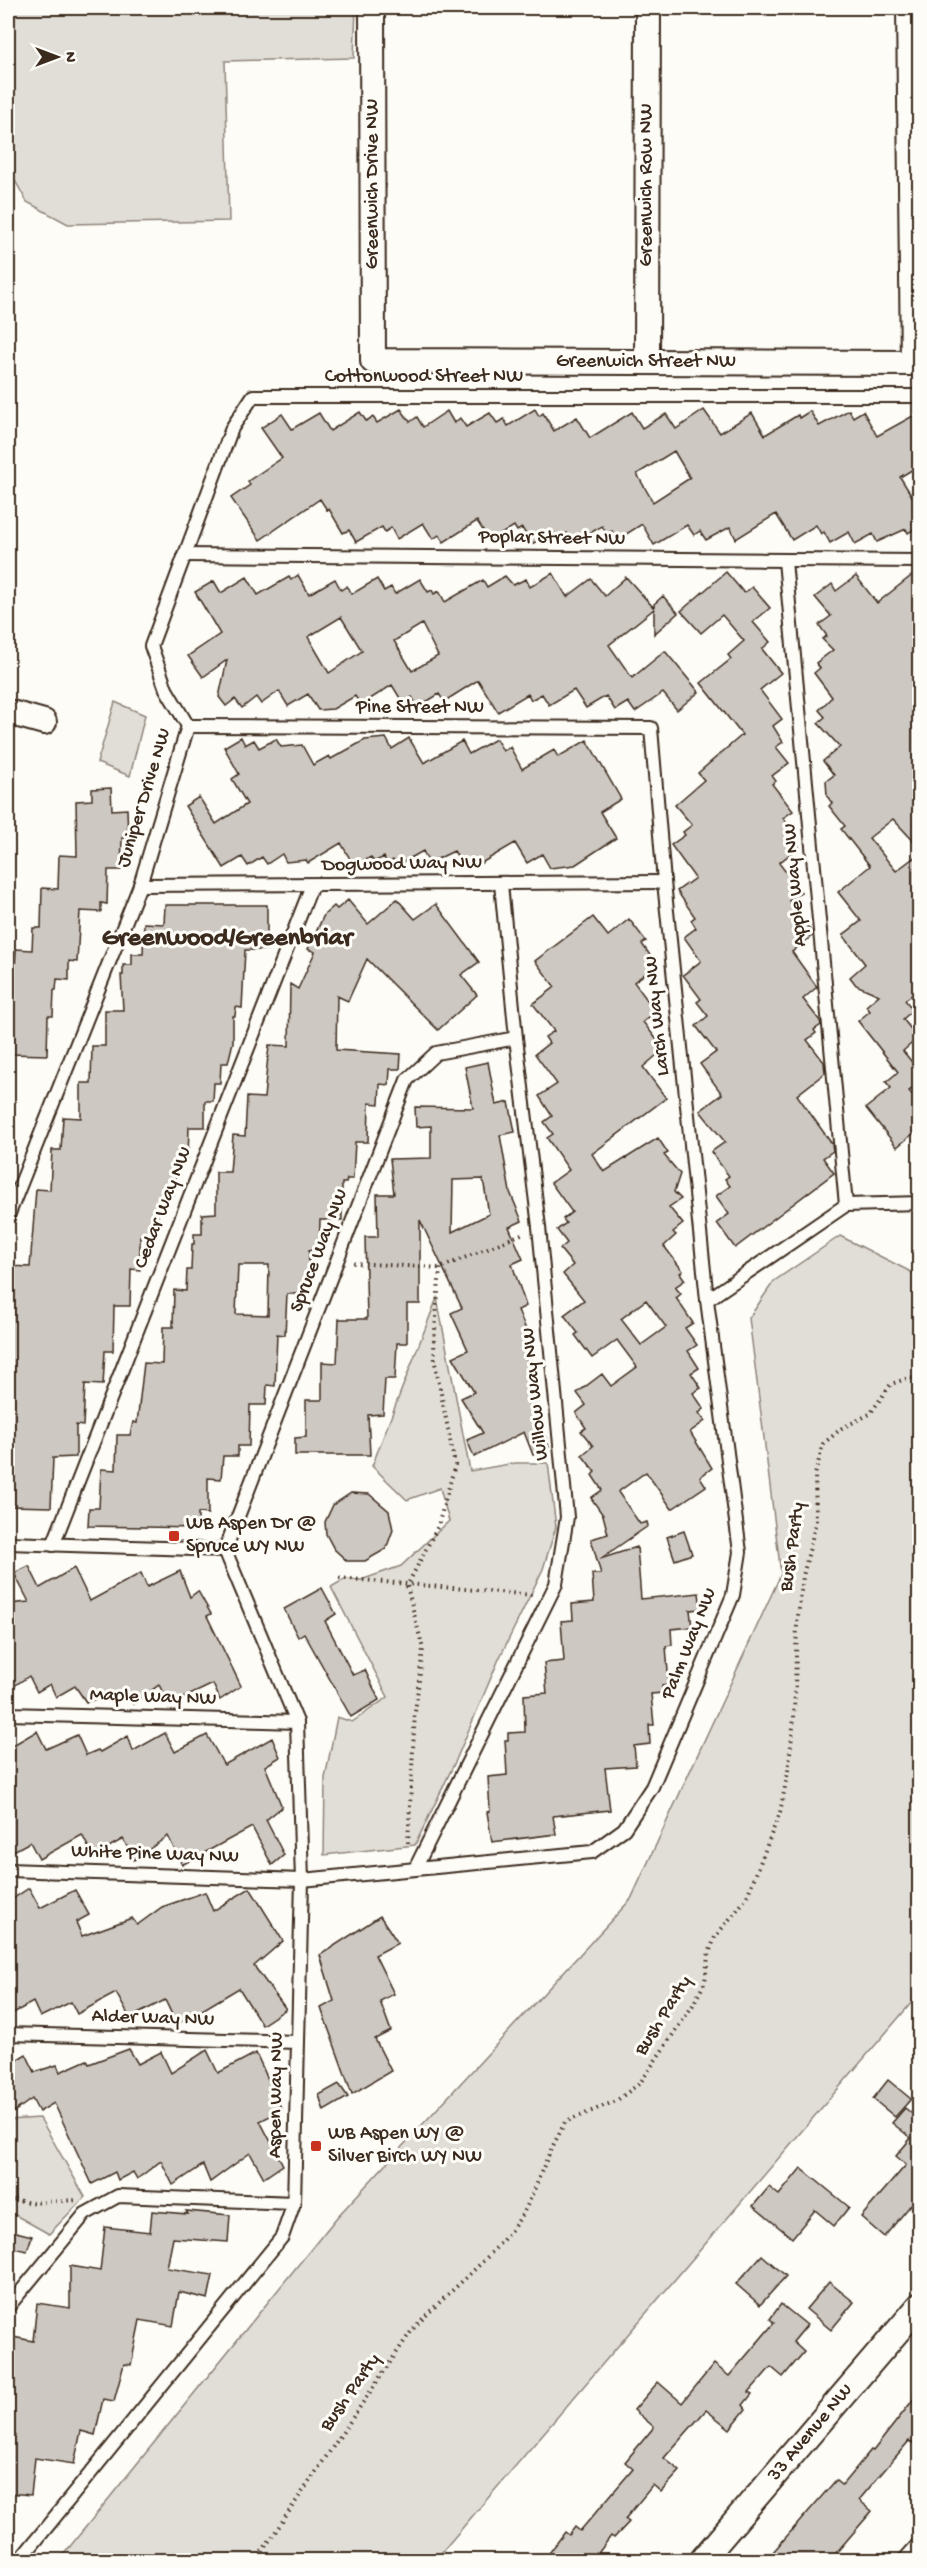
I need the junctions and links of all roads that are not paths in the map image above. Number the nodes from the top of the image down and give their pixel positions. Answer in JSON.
{"nodes":[{"id":1,"x":372,"y":8,"type":"edge"},
{"id":2,"x":648,"y":8,"type":"edge"},
{"id":3,"x":909,"y":8,"type":"edge"},
{"id":4,"x":373,"y":361,"type":"joint"},
{"id":5,"x":646,"y":362,"type":"junction"},
{"id":6,"x":916,"y":363,"type":"edge"},
{"id":7,"x":253,"y":396,"type":"joint"},
{"id":8,"x":920,"y":396,"type":"edge"},
{"id":9,"x":184,"y":555,"type":"junction"},
{"id":10,"x":785,"y":561,"type":"junction"},
{"id":11,"x":920,"y":561,"type":"edge"},
{"id":12,"x":8,"y":712,"type":"edge"},
{"id":13,"x":188,"y":726,"type":"junction"},
{"id":14,"x":651,"y":728,"type":"joint"},
{"id":15,"x":8,"y":729,"type":"edge"},
{"id":16,"x":664,"y":882,"type":"junction"},
{"id":17,"x":501,"y":884,"type":"junction"},
{"id":18,"x":140,"y":885,"type":"junction"},
{"id":19,"x":312,"y":885,"type":"junction"},
{"id":20,"x":516,"y":1038,"type":"junction"},
{"id":21,"x":920,"y":1203,"type":"edge"},
{"id":22,"x":846,"y":1205,"type":"junction"},
{"id":23,"x":8,"y":1215,"type":"edge"},
{"id":24,"x":707,"y":1300,"type":"junction"},
{"id":25,"x":8,"y":1543,"type":"edge"},
{"id":26,"x":53,"y":1545,"type":"junction"},
{"id":27,"x":225,"y":1550,"type":"junction"},
{"id":28,"x":8,"y":1714,"type":"edge"},
{"id":29,"x":297,"y":1722,"type":"junction"},
{"id":30,"x":415,"y":1869,"type":"junction"},
{"id":31,"x":8,"y":1870,"type":"edge"},
{"id":32,"x":302,"y":1880,"type":"junction"},
{"id":33,"x":8,"y":2034,"type":"edge"},
{"id":34,"x":297,"y":2042,"type":"junction"},
{"id":35,"x":294,"y":2203,"type":"junction"},
{"id":36,"x":920,"y":2305,"type":"edge"},
{"id":37,"x":8,"y":2307,"type":"edge"},
{"id":38,"x":920,"y":2542,"type":"edge"},
{"id":39,"x":20,"y":2560,"type":"edge"},
{"id":40,"x":702,"y":2560,"type":"edge"},
{"id":41,"x":904,"y":2560,"type":"edge"}],
"edges":[{"from":1,"to":4,"type":"street","name":"Greenwich Drive NW"},
{"from":2,"to":5,"type":"street","name":"Greenwich Row NW"},
{"from":3,"to":6,"type":"street"},
{"from":4,"to":5,"type":"street","name":"Greenwich Street NW"},
{"from":5,"to":6,"type":"street","name":"Greenwich Street NW"},
{"from":7,"to":8,"type":"lane","name":"Cottonwood Street NW"},
{"from":7,"to":9,"type":"lane","name":"Juniper Drive NW"},
{"from":9,"to":10,"type":"lane","name":"Poplar Street NW"},
{"from":9,"to":13,"type":"lane","name":"Juniper Drive NW"},
{"from":10,"to":11,"type":"lane","name":"Poplar Street NW"},
{"from":10,"to":22,"type":"lane","name":"Apple Way NW"},
{"from":12,"to":15,"type":"street"},
{"from":13,"to":14,"type":"lane","name":"Pine Street NW"},
{"from":13,"to":18,"type":"lane","name":"Juniper Drive NW"},
{"from":14,"to":16,"type":"lane","name":"Larch Way NW"},
{"from":16,"to":17,"type":"lane","name":"Dogwood Way NW"},
{"from":16,"to":24,"type":"lane","name":"Larch Way NW"},
{"from":17,"to":19,"type":"lane","name":"Dogwood Way NW"},
{"from":17,"to":20,"type":"lane","name":"Willow Way NW"},
{"from":18,"to":19,"type":"lane","name":"Dogwood Way NW"},
{"from":18,"to":23,"type":"lane","name":"Juniper Drive NW"},
{"from":19,"to":26,"type":"lane","name":"Cedar Way NW"},
{"from":20,"to":27,"type":"lane","name":"Spruce Way NW"},
{"from":20,"to":30,"type":"lane","name":"Willow Way NW"},
{"from":21,"to":22,"type":"lane"},
{"from":22,"to":24,"type":"lane"},
{"from":24,"to":30,"type":"lane","name":"Palm Way NW"},
{"from":25,"to":26,"type":"lane"},
{"from":26,"to":27,"type":"lane"},
{"from":27,"to":29,"type":"lane","name":"Aspen Way NW"},
{"from":28,"to":29,"type":"lane","name":"Maple Way NW"},
{"from":29,"to":32,"type":"lane","name":"Aspen Way NW"},
{"from":30,"to":32,"type":"lane","name":"Palm Way NW"},
{"from":31,"to":32,"type":"lane","name":"White Pine Way NW"},
{"from":32,"to":34,"type":"lane","name":"Aspen Way NW"},
{"from":33,"to":34,"type":"lane","name":"Alder Way NW"},
{"from":34,"to":35,"type":"lane","name":"Aspen Way NW"},
{"from":35,"to":37,"type":"lane"},
{"from":35,"to":39,"type":"lane","name":"Aspen Way NW"},
{"from":36,"to":40,"type":"street","name":"33 Avenue NW"},
{"from":38,"to":41,"type":"lane"}]}
